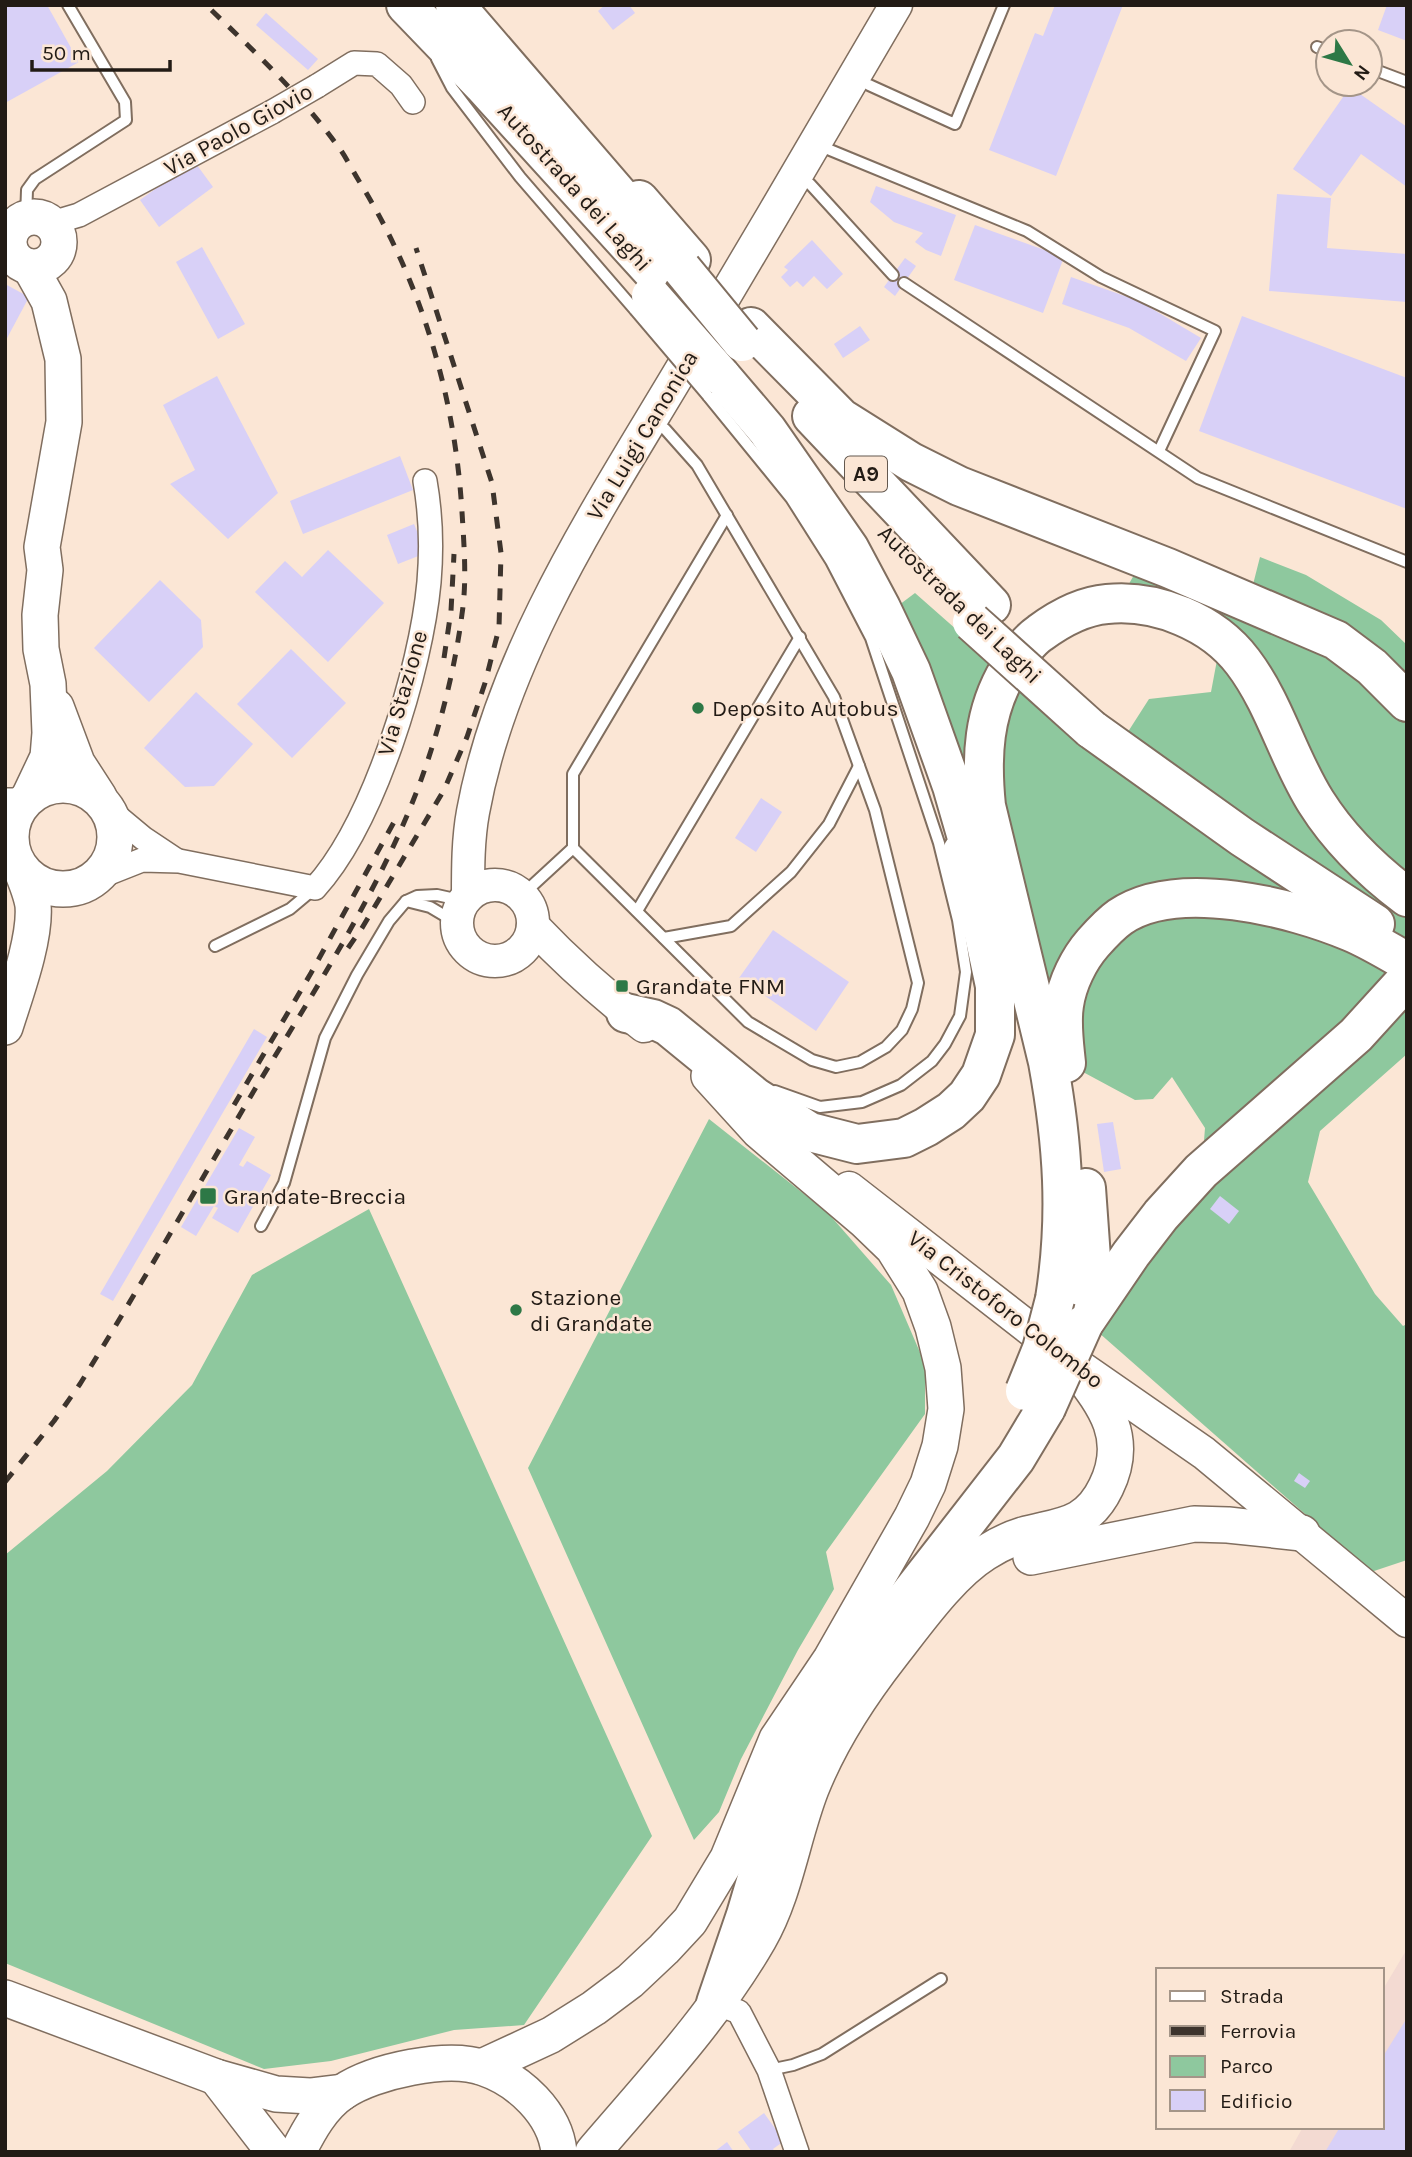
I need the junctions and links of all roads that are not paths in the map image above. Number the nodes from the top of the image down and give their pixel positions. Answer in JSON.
{"nodes":[{"id":1,"x":68,"y":5,"type":"edge"},
{"id":2,"x":455,"y":5,"type":"edge"},
{"id":3,"x":897,"y":5,"type":"edge"},
{"id":4,"x":916,"y":5,"type":"edge"},
{"id":5,"x":1004,"y":5,"type":"edge"},
{"id":6,"x":409,"y":8,"type":"edge"},
{"id":7,"x":1384,"y":73,"type":"edge"},
{"id":8,"x":498,"y":78,"type":"junction"},
{"id":9,"x":1407,"y":82,"type":"edge"},
{"id":10,"x":869,"y":86,"type":"junction"},
{"id":11,"x":413,"y":102,"type":"dead end"},
{"id":12,"x":831,"y":150,"type":"junction"},
{"id":13,"x":810,"y":184,"type":"junction"},
{"id":14,"x":20,"y":221,"type":"edge"},
{"id":15,"x":40,"y":265,"type":"junction"},
{"id":16,"x":893,"y":275,"type":"dead end"},
{"id":17,"x":904,"y":283,"type":"dead end"},
{"id":18,"x":664,"y":284,"type":"junction"},
{"id":19,"x":731,"y":360,"type":"junction"},
{"id":20,"x":665,"y":429,"type":"junction"},
{"id":21,"x":1159,"y":451,"type":"junction"},
{"id":22,"x":425,"y":481,"type":"dead end"},
{"id":23,"x":727,"y":515,"type":"junction"},
{"id":24,"x":1407,"y":562,"type":"edge"},
{"id":25,"x":800,"y":637,"type":"junction"},
{"id":26,"x":48,"y":684,"type":"junction"},
{"id":27,"x":1407,"y":702,"type":"edge"},
{"id":28,"x":859,"y":766,"type":"junction"},
{"id":29,"x":951,"y":786,"type":"junction"},
{"id":30,"x":20,"y":798,"type":"edge"},
{"id":31,"x":103,"y":803,"type":"junction"},
{"id":32,"x":573,"y":848,"type":"junction"},
{"id":33,"x":13,"y":855,"type":"edge"},
{"id":34,"x":179,"y":862,"type":"junction"},
{"id":35,"x":87,"y":883,"type":"junction"},
{"id":36,"x":315,"y":888,"type":"junction"},
{"id":37,"x":522,"y":895,"type":"junction"},
{"id":38,"x":407,"y":901,"type":"junction"},
{"id":39,"x":470,"y":901,"type":"junction"},
{"id":40,"x":637,"y":911,"type":"junction"},
{"id":41,"x":1399,"y":925,"type":"edge"},
{"id":42,"x":534,"y":926,"type":"junction"},
{"id":43,"x":664,"y":938,"type":"junction"},
{"id":44,"x":215,"y":946,"type":"dead end"},
{"id":45,"x":515,"y":956,"type":"junction"},
{"id":46,"x":23,"y":969,"type":"junction"},
{"id":47,"x":1407,"y":979,"type":"edge"},
{"id":48,"x":616,"y":1004,"type":"junction"},
{"id":49,"x":668,"y":1026,"type":"junction"},
{"id":50,"x":5,"y":1027,"type":"edge"},
{"id":51,"x":723,"y":1071,"type":"junction"},
{"id":52,"x":765,"y":1085,"type":"dead end"},
{"id":53,"x":1064,"y":1209,"type":"junction"},
{"id":54,"x":261,"y":1226,"type":"dead end"},
{"id":55,"x":1077,"y":1342,"type":"junction"},
{"id":56,"x":1035,"y":1400,"type":"junction"},
{"id":57,"x":1302,"y":1533,"type":"junction"},
{"id":58,"x":943,"y":1592,"type":"junction"},
{"id":59,"x":1402,"y":1612,"type":"edge"},
{"id":60,"x":831,"y":1659,"type":"junction"},
{"id":61,"x":942,"y":1979,"type":"dead end"},
{"id":62,"x":5,"y":1998,"type":"edge"},
{"id":63,"x":716,"y":2003,"type":"junction"},
{"id":64,"x":482,"y":2067,"type":"junction"},
{"id":65,"x":769,"y":2070,"type":"junction"},
{"id":66,"x":216,"y":2077,"type":"junction"},
{"id":67,"x":343,"y":2092,"type":"junction"},
{"id":68,"x":274,"y":2152,"type":"edge"},
{"id":69,"x":298,"y":2152,"type":"edge"},
{"id":70,"x":559,"y":2152,"type":"edge"},
{"id":71,"x":593,"y":2152,"type":"edge"},
{"id":72,"x":797,"y":2152,"type":"edge"}],
"edges":[{"from":1,"to":14,"type":"lane"},
{"from":2,"to":8,"type":"highway","name":"Autostrada dei Laghi","number":"A9"},
{"from":3,"to":39,"type":"street","name":"Via Luigi Canonica"},
{"from":4,"to":10,"type":"street","name":"Via Luigi Canonica"},
{"from":5,"to":10,"type":"lane"},
{"from":6,"to":8,"type":"highway","name":"Autostrada dei Laghi","number":"A9"},
{"from":6,"to":18,"type":"lane"},
{"from":7,"to":9,"type":"lane"},
{"from":8,"to":18,"type":"highway","name":"Autostrada dei Laghi","number":"A9"},
{"from":10,"to":12,"type":"street","name":"Via Luigi Canonica"},
{"from":11,"to":14,"type":"street","name":"Via Paolo Giovio","bridge":true},
{"from":12,"to":13,"type":"street","name":"Via Luigi Canonica"},
{"from":12,"to":21,"type":"lane"},
{"from":13,"to":16,"type":"lane"},
{"from":13,"to":20,"type":"street","name":"Via Luigi Canonica"},
{"from":14,"to":15,"type":"main road"},
{"from":14,"to":15,"type":"main road"},
{"from":15,"to":26,"type":"main road"},
{"from":17,"to":21,"type":"lane"},
{"from":18,"to":19,"type":"highway","name":"Autostrada dei Laghi","number":"A9","bridge":true},
{"from":18,"to":19,"type":"lane","bridge":true},
{"from":19,"to":27,"type":"highway"},
{"from":19,"to":29,"type":"highway"},
{"from":19,"to":41,"type":"highway","name":"Autostrada dei Laghi","number":"A9","bridge":true},
{"from":19,"to":52,"type":"lane"},
{"from":20,"to":23,"type":"lane"},
{"from":20,"to":39,"type":"street","name":"Via Luigi Canonica"},
{"from":21,"to":24,"type":"lane"},
{"from":22,"to":36,"type":"street","name":"Via Stazione"},
{"from":23,"to":25,"type":"lane"},
{"from":23,"to":32,"type":"lane"},
{"from":25,"to":28,"type":"lane"},
{"from":25,"to":40,"type":"lane"},
{"from":26,"to":30,"type":"main road"},
{"from":26,"to":31,"type":"main road"},
{"from":28,"to":43,"type":"lane"},
{"from":28,"to":43,"type":"lane"},
{"from":29,"to":49,"type":"highway"},
{"from":29,"to":53,"type":"highway"},
{"from":30,"to":31,"type":"main road"},
{"from":30,"to":33,"type":"main road"},
{"from":31,"to":34,"type":"street"},
{"from":31,"to":35,"type":"main road"},
{"from":32,"to":37,"type":"lane"},
{"from":32,"to":40,"type":"lane"},
{"from":33,"to":35,"type":"main road"},
{"from":33,"to":46,"type":"main road"},
{"from":34,"to":35,"type":"street"},
{"from":34,"to":36,"type":"street"},
{"from":35,"to":46,"type":"main road"},
{"from":36,"to":44,"type":"lane","name":"Via Stazione"},
{"from":37,"to":39,"type":"street"},
{"from":37,"to":42,"type":"street"},
{"from":38,"to":39,"type":"lane"},
{"from":38,"to":39,"type":"lane"},
{"from":38,"to":54,"type":"lane"},
{"from":39,"to":45,"type":"street","name":"Via Luigi Canonica"},
{"from":40,"to":43,"type":"lane"},
{"from":41,"to":53,"type":"highway"},
{"from":41,"to":55,"type":"highway"},
{"from":42,"to":45,"type":"street"},
{"from":42,"to":48,"type":"street","name":"Via Cristoforo Colombo"},
{"from":45,"to":48,"type":"street","name":"Via Cristoforo Colombo"},
{"from":46,"to":50,"type":"main road"},
{"from":47,"to":55,"type":"highway"},
{"from":48,"to":49,"type":"highway"},
{"from":48,"to":51,"type":"street","name":"Via Cristoforo Colombo"},
{"from":49,"to":51,"type":"lane"},
{"from":51,"to":55,"type":"street","name":"Via Cristoforo Colombo"},
{"from":51,"to":60,"type":"main road"},
{"from":53,"to":56,"type":"highway","bridge":true},
{"from":55,"to":56,"type":"highway","bridge":true},
{"from":55,"to":57,"type":"street","name":"Via Cristoforo Colombo"},
{"from":55,"to":58,"type":"main road"},
{"from":56,"to":60,"type":"highway"},
{"from":56,"to":63,"type":"highway"},
{"from":57,"to":58,"type":"main road"},
{"from":57,"to":59,"type":"street","name":"Via Cristoforo Colombo"},
{"from":58,"to":63,"type":"main road"},
{"from":60,"to":64,"type":"main road"},
{"from":61,"to":65,"type":"lane"},
{"from":62,"to":66,"type":"main road"},
{"from":63,"to":65,"type":"street"},
{"from":63,"to":71,"type":"main road"},
{"from":64,"to":67,"type":"main road"},
{"from":64,"to":70,"type":"main road"},
{"from":65,"to":72,"type":"street"},
{"from":66,"to":67,"type":"main road"},
{"from":66,"to":68,"type":"main road"},
{"from":67,"to":69,"type":"main road"}]}
